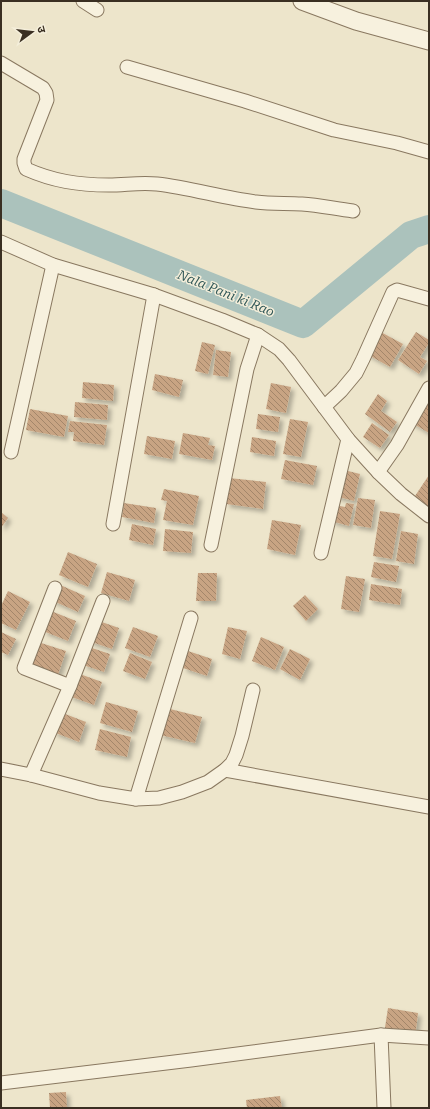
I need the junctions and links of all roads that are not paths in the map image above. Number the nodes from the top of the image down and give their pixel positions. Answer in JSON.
{"nodes":[{"id":1,"x":83,"y":1,"type":"edge"},
{"id":2,"x":302,"y":1,"type":"edge"},
{"id":3,"x":97,"y":10,"type":"dead end"},
{"id":4,"x":429,"y":41,"type":"edge"},
{"id":5,"x":1,"y":63,"type":"edge"},
{"id":6,"x":127,"y":67,"type":"dead end"},
{"id":7,"x":429,"y":152,"type":"edge"},
{"id":8,"x":353,"y":211,"type":"dead end"},
{"id":9,"x":1,"y":242,"type":"edge"},
{"id":10,"x":53,"y":265,"type":"junction"},
{"id":11,"x":154,"y":295,"type":"junction"},
{"id":12,"x":429,"y":299,"type":"edge"},
{"id":13,"x":258,"y":334,"type":"junction"},
{"id":14,"x":429,"y":388,"type":"edge"},
{"id":15,"x":324,"y":407,"type":"junction"},
{"id":16,"x":348,"y":439,"type":"junction"},
{"id":17,"x":11,"y":452,"type":"dead end"},
{"id":18,"x":378,"y":472,"type":"junction"},
{"id":19,"x":429,"y":516,"type":"edge"},
{"id":20,"x":112,"y":524,"type":"dead end"},
{"id":21,"x":211,"y":545,"type":"dead end"},
{"id":22,"x":321,"y":553,"type":"dead end"},
{"id":23,"x":55,"y":588,"type":"dead end"},
{"id":24,"x":103,"y":601,"type":"dead end"},
{"id":25,"x":190,"y":618,"type":"dead end"},
{"id":26,"x":70,"y":686,"type":"junction"},
{"id":27,"x":253,"y":690,"type":"dead end"},
{"id":28,"x":1,"y":769,"type":"edge"},
{"id":29,"x":225,"y":770,"type":"junction"},
{"id":30,"x":31,"y":775,"type":"junction"},
{"id":31,"x":136,"y":799,"type":"junction"},
{"id":32,"x":429,"y":806,"type":"edge"},
{"id":33,"x":381,"y":1035,"type":"junction"},
{"id":34,"x":429,"y":1038,"type":"edge"},
{"id":35,"x":1,"y":1083,"type":"edge"},
{"id":36,"x":384,"y":1108,"type":"edge"}],
"edges":[{"from":1,"to":3,"type":"street"},
{"from":2,"to":4,"type":"street"},
{"from":5,"to":8,"type":"street"},
{"from":6,"to":7,"type":"street"},
{"from":9,"to":10,"type":"street"},
{"from":10,"to":11,"type":"street"},
{"from":10,"to":17,"type":"street"},
{"from":11,"to":13,"type":"street"},
{"from":11,"to":20,"type":"street"},
{"from":12,"to":15,"type":"street"},
{"from":13,"to":15,"type":"street"},
{"from":13,"to":21,"type":"street"},
{"from":14,"to":18,"type":"street"},
{"from":15,"to":16,"type":"street"},
{"from":16,"to":18,"type":"street"},
{"from":16,"to":22,"type":"street"},
{"from":18,"to":19,"type":"street"},
{"from":23,"to":26,"type":"street"},
{"from":24,"to":26,"type":"street"},
{"from":25,"to":31,"type":"street"},
{"from":26,"to":30,"type":"street"},
{"from":27,"to":29,"type":"street"},
{"from":28,"to":30,"type":"street"},
{"from":29,"to":31,"type":"street"},
{"from":29,"to":32,"type":"street"},
{"from":30,"to":31,"type":"street"},
{"from":33,"to":34,"type":"street"},
{"from":33,"to":35,"type":"street"},
{"from":33,"to":36,"type":"street"}]}
